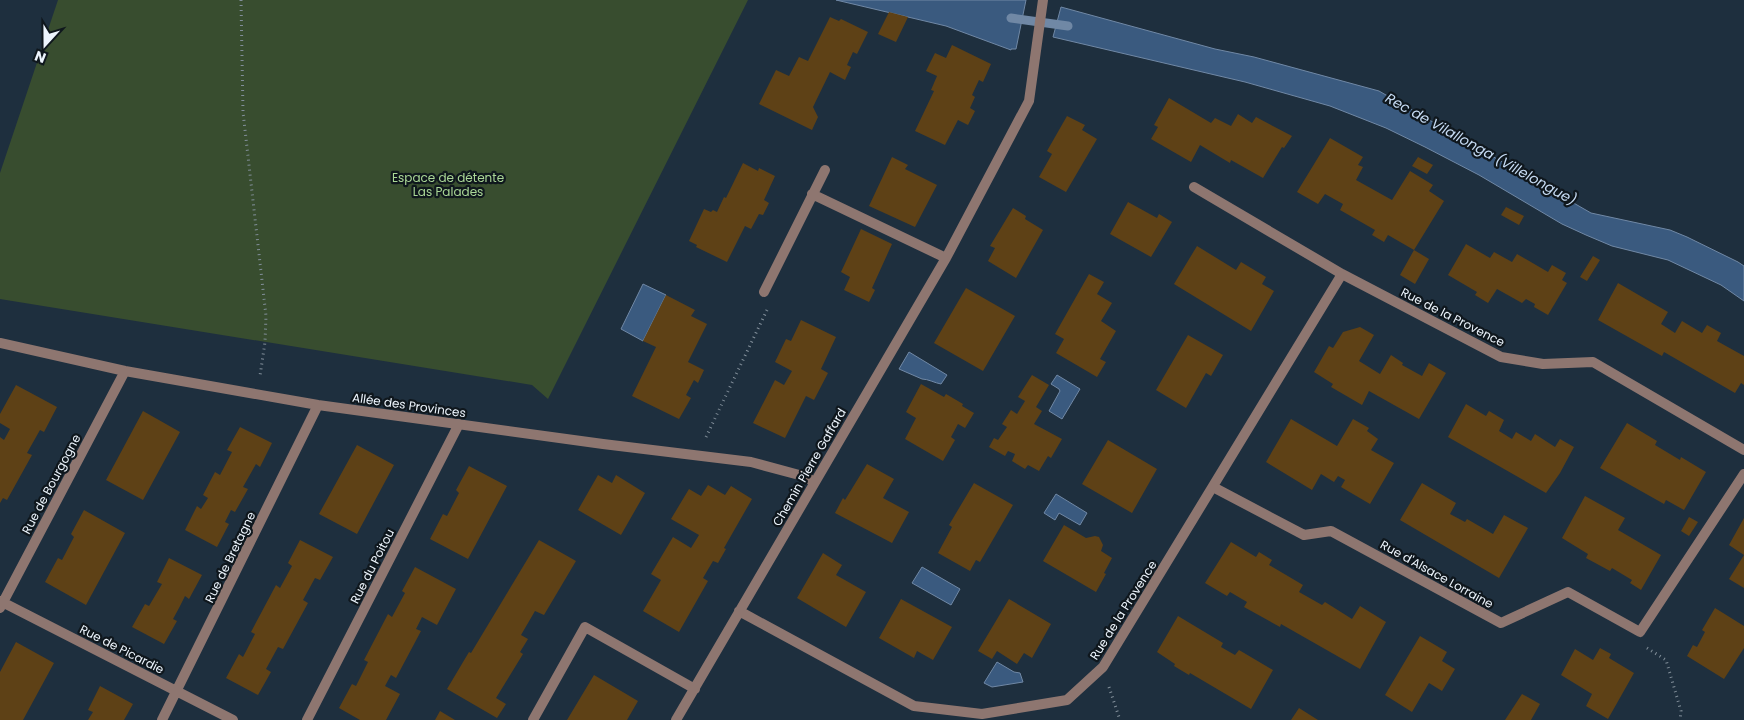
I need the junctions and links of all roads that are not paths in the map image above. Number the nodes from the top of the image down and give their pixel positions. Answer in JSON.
{"nodes":[{"id":1,"x":1043,"y":0,"type":"edge"},
{"id":2,"x":825,"y":170,"type":"dead end"},
{"id":3,"x":1194,"y":186,"type":"dead end"},
{"id":4,"x":812,"y":194,"type":"junction"},
{"id":5,"x":946,"y":258,"type":"junction"},
{"id":6,"x":1342,"y":274,"type":"junction"},
{"id":7,"x":764,"y":292,"type":"dead end"},
{"id":8,"x":0,"y":343,"type":"edge"},
{"id":9,"x":125,"y":371,"type":"junction"},
{"id":10,"x":318,"y":405,"type":"junction"},
{"id":11,"x":459,"y":424,"type":"junction"},
{"id":12,"x":1744,"y":450,"type":"edge"},
{"id":13,"x":1744,"y":474,"type":"edge"},
{"id":14,"x":815,"y":482,"type":"junction"},
{"id":15,"x":1213,"y":487,"type":"junction"},
{"id":16,"x":1,"y":604,"type":"edge"},
{"id":17,"x":739,"y":611,"type":"junction"},
{"id":18,"x":695,"y":689,"type":"junction"},
{"id":19,"x":178,"y":691,"type":"junction"},
{"id":20,"x":162,"y":720,"type":"edge"},
{"id":21,"x":233,"y":720,"type":"edge"},
{"id":22,"x":307,"y":720,"type":"edge"},
{"id":23,"x":533,"y":720,"type":"edge"},
{"id":24,"x":676,"y":720,"type":"edge"}],
"edges":[{"from":1,"to":5,"type":"street","name":"Chemin Pierre Gaffard"},
{"from":2,"to":4,"type":"street"},
{"from":3,"to":6,"type":"street","name":"Rue de la Provence"},
{"from":4,"to":5,"type":"street"},
{"from":4,"to":7,"type":"street"},
{"from":5,"to":14,"type":"street","name":"Chemin Pierre Gaffard"},
{"from":6,"to":12,"type":"street","name":"Rue de la Provence"},
{"from":6,"to":15,"type":"street","name":"Rue de la Provence"},
{"from":8,"to":9,"type":"street","name":"Allée des Provinces"},
{"from":9,"to":10,"type":"street","name":"Allée des Provinces"},
{"from":9,"to":16,"type":"street","name":"Rue de Bourgogne"},
{"from":10,"to":11,"type":"street","name":"Allée des Provinces"},
{"from":10,"to":19,"type":"street","name":"Rue de Bretagne"},
{"from":11,"to":14,"type":"street","name":"Allée des Provinces"},
{"from":11,"to":22,"type":"street","name":"Rue du Poitou"},
{"from":13,"to":15,"type":"street","name":"Rue d'Alsace Lorraine"},
{"from":14,"to":17,"type":"street","name":"Chemin Pierre Gaffard"},
{"from":15,"to":17,"type":"street","name":"Rue de la Provence"},
{"from":16,"to":19,"type":"street","name":"Rue de Picardie"},
{"from":17,"to":18,"type":"street","name":"Chemin Pierre Gaffard"},
{"from":18,"to":23,"type":"street"},
{"from":18,"to":24,"type":"street","name":"Chemin Pierre Gaffard"},
{"from":19,"to":20,"type":"street","name":"Rue de Bretagne"},
{"from":19,"to":21,"type":"street","name":"Rue de Picardie"}]}
